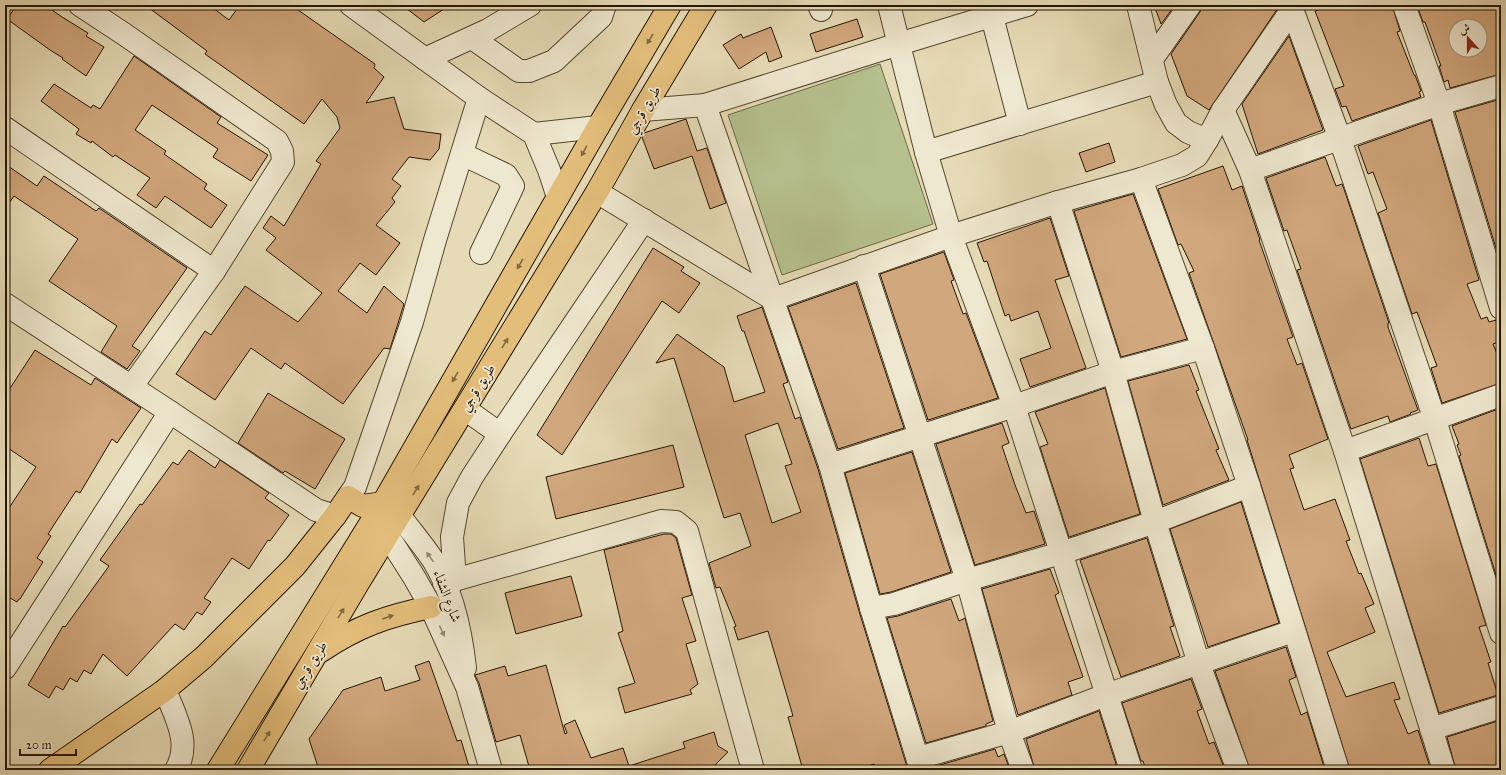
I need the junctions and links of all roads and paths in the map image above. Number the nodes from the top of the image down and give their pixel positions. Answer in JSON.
{"nodes":[{"id":1,"x":80,"y":5,"type":"edge"},
{"id":2,"x":351,"y":5,"type":"edge"},
{"id":3,"x":530,"y":5,"type":"edge"},
{"id":4,"x":605,"y":5,"type":"edge"},
{"id":5,"x":670,"y":5,"type":"edge"},
{"id":6,"x":706,"y":5,"type":"edge"},
{"id":7,"x":888,"y":5,"type":"edge"},
{"id":8,"x":1027,"y":5,"type":"edge"},
{"id":9,"x":1138,"y":5,"type":"edge"},
{"id":10,"x":1190,"y":5,"type":"edge"},
{"id":11,"x":1404,"y":5,"type":"edge"},
{"id":12,"x":1294,"y":7,"type":"edge"},
{"id":13,"x":991,"y":10,"type":"edge"},
{"id":14,"x":472,"y":38,"type":"junction"},
{"id":15,"x":899,"y":44,"type":"junction"},
{"id":16,"x":425,"y":59,"type":"junction"},
{"id":17,"x":1152,"y":60,"type":"junction"},
{"id":18,"x":1157,"y":82,"type":"junction"},
{"id":19,"x":1501,"y":86,"type":"edge"},
{"id":20,"x":479,"y":98,"type":"junction"},
{"id":21,"x":1439,"y":104,"type":"junction"},
{"id":22,"x":705,"y":106,"type":"junction"},
{"id":23,"x":643,"y":110,"type":"junction"},
{"id":24,"x":1223,"y":110,"type":"junction"},
{"id":25,"x":1020,"y":124,"type":"junction"},
{"id":26,"x":598,"y":127,"type":"junction"},
{"id":27,"x":5,"y":128,"type":"edge"},
{"id":28,"x":534,"y":134,"type":"junction"},
{"id":29,"x":1340,"y":139,"type":"junction"},
{"id":30,"x":1207,"y":140,"type":"junction"},
{"id":31,"x":926,"y":152,"type":"junction"},
{"id":32,"x":462,"y":154,"type":"junction"},
{"id":33,"x":1250,"y":170,"type":"junction"},
{"id":34,"x":1141,"y":179,"type":"junction"},
{"id":35,"x":597,"y":192,"type":"junction"},
{"id":36,"x":558,"y":197,"type":"junction"},
{"id":37,"x":1058,"y":202,"type":"junction"},
{"id":38,"x":644,"y":220,"type":"junction"},
{"id":39,"x":951,"y":236,"type":"junction"},
{"id":40,"x":481,"y":253,"type":"dead end"},
{"id":41,"x":864,"y":266,"type":"junction"},
{"id":42,"x":214,"y":271,"type":"junction"},
{"id":43,"x":773,"y":299,"type":"junction"},
{"id":44,"x":1501,"y":308,"type":"edge"},
{"id":45,"x":8,"y":313,"type":"edge"},
{"id":46,"x":1203,"y":348,"type":"junction"},
{"id":47,"x":1113,"y":372,"type":"junction"},
{"id":48,"x":132,"y":386,"type":"junction"},
{"id":49,"x":1501,"y":395,"type":"edge"},
{"id":50,"x":1014,"y":406,"type":"junction"},
{"id":51,"x":465,"y":409,"type":"junction"},
{"id":52,"x":170,"y":412,"type":"junction"},
{"id":53,"x":1435,"y":420,"type":"junction"},
{"id":54,"x":500,"y":434,"type":"junction"},
{"id":55,"x":920,"y":435,"type":"junction"},
{"id":56,"x":1345,"y":451,"type":"junction"},
{"id":57,"x":830,"y":465,"type":"junction"},
{"id":58,"x":1249,"y":486,"type":"junction"},
{"id":59,"x":366,"y":508,"type":"junction"},
{"id":60,"x":335,"y":516,"type":"junction"},
{"id":61,"x":400,"y":516,"type":"junction"},
{"id":62,"x":1155,"y":522,"type":"junction"},
{"id":63,"x":388,"y":536,"type":"junction"},
{"id":64,"x":1061,"y":553,"type":"junction"},
{"id":65,"x":967,"y":580,"type":"junction"},
{"id":66,"x":450,"y":582,"type":"junction"},
{"id":67,"x":431,"y":607,"type":"junction"},
{"id":68,"x":871,"y":608,"type":"junction"},
{"id":69,"x":1294,"y":631,"type":"junction"},
{"id":70,"x":1501,"y":633,"type":"edge"},
{"id":71,"x":316,"y":654,"type":"junction"},
{"id":72,"x":1199,"y":664,"type":"junction"},
{"id":73,"x":5,"y":668,"type":"edge"},
{"id":74,"x":467,"y":687,"type":"junction"},
{"id":75,"x":165,"y":690,"type":"junction"},
{"id":76,"x":1106,"y":695,"type":"junction"},
{"id":77,"x":1501,"y":708,"type":"edge"},
{"id":78,"x":1431,"y":729,"type":"junction"},
{"id":79,"x":1009,"y":732,"type":"junction"},
{"id":80,"x":919,"y":764,"type":"edge"},
{"id":81,"x":50,"y":770,"type":"edge"},
{"id":82,"x":176,"y":770,"type":"edge"},
{"id":83,"x":218,"y":770,"type":"edge"},
{"id":84,"x":248,"y":770,"type":"edge"},
{"id":85,"x":491,"y":770,"type":"edge"},
{"id":86,"x":753,"y":770,"type":"edge"},
{"id":87,"x":1023,"y":770,"type":"edge"},
{"id":88,"x":1131,"y":770,"type":"edge"},
{"id":89,"x":1238,"y":770,"type":"edge"},
{"id":90,"x":1338,"y":770,"type":"edge"},
{"id":91,"x":1444,"y":770,"type":"edge"}],
"edges":[{"from":1,"to":42,"type":"street"},
{"from":2,"to":16,"type":"street"},
{"from":3,"to":14,"type":"street"},
{"from":4,"to":14,"type":"street"},
{"from":5,"to":26,"type":"main road","name":"طريق قرجي","one_way":true},
{"from":6,"to":23,"type":"main road","name":"طريق قرجي"},
{"from":7,"to":15,"type":"street"},
{"from":8,"to":13,"type":"street"},
{"from":9,"to":17,"type":"street"},
{"from":10,"to":17,"type":"street"},
{"from":11,"to":21,"type":"street"},
{"from":12,"to":24,"type":"street"},
{"from":12,"to":29,"type":"street"},
{"from":13,"to":15,"type":"street"},
{"from":13,"to":25,"type":"street"},
{"from":14,"to":16,"type":"street"},
{"from":15,"to":22,"type":"street"},
{"from":15,"to":31,"type":"street"},
{"from":16,"to":20,"type":"street"},
{"from":17,"to":18,"type":"street"},
{"from":18,"to":25,"type":"street"},
{"from":18,"to":30,"type":"street"},
{"from":19,"to":21,"type":"street"},
{"from":20,"to":28,"type":"street"},
{"from":20,"to":32,"type":"street"},
{"from":21,"to":29,"type":"street"},
{"from":21,"to":44,"type":"street"},
{"from":22,"to":23,"type":"street"},
{"from":22,"to":43,"type":"street"},
{"from":23,"to":35,"type":"main road","name":"طريق قرجي"},
{"from":24,"to":30,"type":"street"},
{"from":24,"to":33,"type":"street"},
{"from":25,"to":31,"type":"street"},
{"from":26,"to":28,"type":"street"},
{"from":26,"to":36,"type":"main road","name":"طريق قرجي","one_way":true},
{"from":27,"to":42,"type":"street"},
{"from":28,"to":36,"type":"street"},
{"from":29,"to":33,"type":"street"},
{"from":29,"to":53,"type":"street"},
{"from":30,"to":34,"type":"street"},
{"from":31,"to":39,"type":"street"},
{"from":32,"to":40,"type":"street"},
{"from":32,"to":59,"type":"street"},
{"from":33,"to":56,"type":"street"},
{"from":34,"to":37,"type":"street"},
{"from":34,"to":46,"type":"street"},
{"from":35,"to":38,"type":"street"},
{"from":51,"to":35,"type":"main road","name":"طريق قرجي","one_way":true},
{"from":36,"to":59,"type":"main road","name":"طريق قرجي","one_way":true},
{"from":37,"to":39,"type":"street"},
{"from":37,"to":47,"type":"street"},
{"from":38,"to":43,"type":"street"},
{"from":38,"to":54,"type":"street"},
{"from":39,"to":41,"type":"street"},
{"from":39,"to":50,"type":"street"},
{"from":41,"to":43,"type":"street"},
{"from":41,"to":55,"type":"street"},
{"from":42,"to":48,"type":"street"},
{"from":43,"to":57,"type":"street"},
{"from":45,"to":48,"type":"street"},
{"from":46,"to":47,"type":"street"},
{"from":46,"to":58,"type":"street"},
{"from":47,"to":50,"type":"street"},
{"from":47,"to":62,"type":"street"},
{"from":48,"to":52,"type":"street"},
{"from":49,"to":53,"type":"street"},
{"from":50,"to":55,"type":"street"},
{"from":50,"to":64,"type":"street"},
{"from":51,"to":54,"type":"street"},
{"from":61,"to":51,"type":"main road","name":"طريق قرجي","one_way":true},
{"from":52,"to":60,"type":"street"},
{"from":52,"to":73,"type":"street"},
{"from":53,"to":56,"type":"street"},
{"from":53,"to":70,"type":"street"},
{"from":54,"to":66,"type":"street"},
{"from":55,"to":57,"type":"street"},
{"from":55,"to":65,"type":"street"},
{"from":56,"to":78,"type":"street"},
{"from":57,"to":68,"type":"street"},
{"from":58,"to":62,"type":"street"},
{"from":58,"to":69,"type":"street"},
{"from":59,"to":60,"type":"main road"},
{"from":59,"to":61,"type":"main road"},
{"from":59,"to":63,"type":"main road"},
{"from":59,"to":83,"type":"main road","name":"طريق قرجي"},
{"from":60,"to":75,"type":"main road"},
{"from":61,"to":63,"type":"main road","name":"طريق قرجي"},
{"from":66,"to":61,"type":"street","name":"شارع الشفاء","one_way":true},
{"from":62,"to":64,"type":"street"},
{"from":62,"to":72,"type":"street"},
{"from":63,"to":67,"type":"street","name":"شارع الشفاء"},
{"from":71,"to":63,"type":"main road","name":"طريق قرجي","one_way":true},
{"from":64,"to":65,"type":"street"},
{"from":64,"to":76,"type":"street"},
{"from":65,"to":68,"type":"street"},
{"from":65,"to":79,"type":"street"},
{"from":66,"to":74,"type":"street","name":"شارع الشفاء"},
{"from":66,"to":86,"type":"street"},
{"from":71,"to":67,"type":"main road","one_way":true},
{"from":67,"to":74,"type":"street","name":"شارع الشفاء","one_way":true},
{"from":68,"to":80,"type":"street"},
{"from":69,"to":72,"type":"street"},
{"from":69,"to":90,"type":"street"},
{"from":84,"to":71,"type":"main road","name":"طريق قرجي","one_way":true},
{"from":72,"to":76,"type":"street"},
{"from":72,"to":89,"type":"street"},
{"from":74,"to":85,"type":"street","name":"شارع الشفاء"},
{"from":75,"to":81,"type":"main road"},
{"from":75,"to":82,"type":"street"},
{"from":76,"to":79,"type":"street"},
{"from":76,"to":88,"type":"street"},
{"from":77,"to":78,"type":"street"},
{"from":78,"to":91,"type":"street"},
{"from":79,"to":80,"type":"street"},
{"from":79,"to":87,"type":"street"}]}
